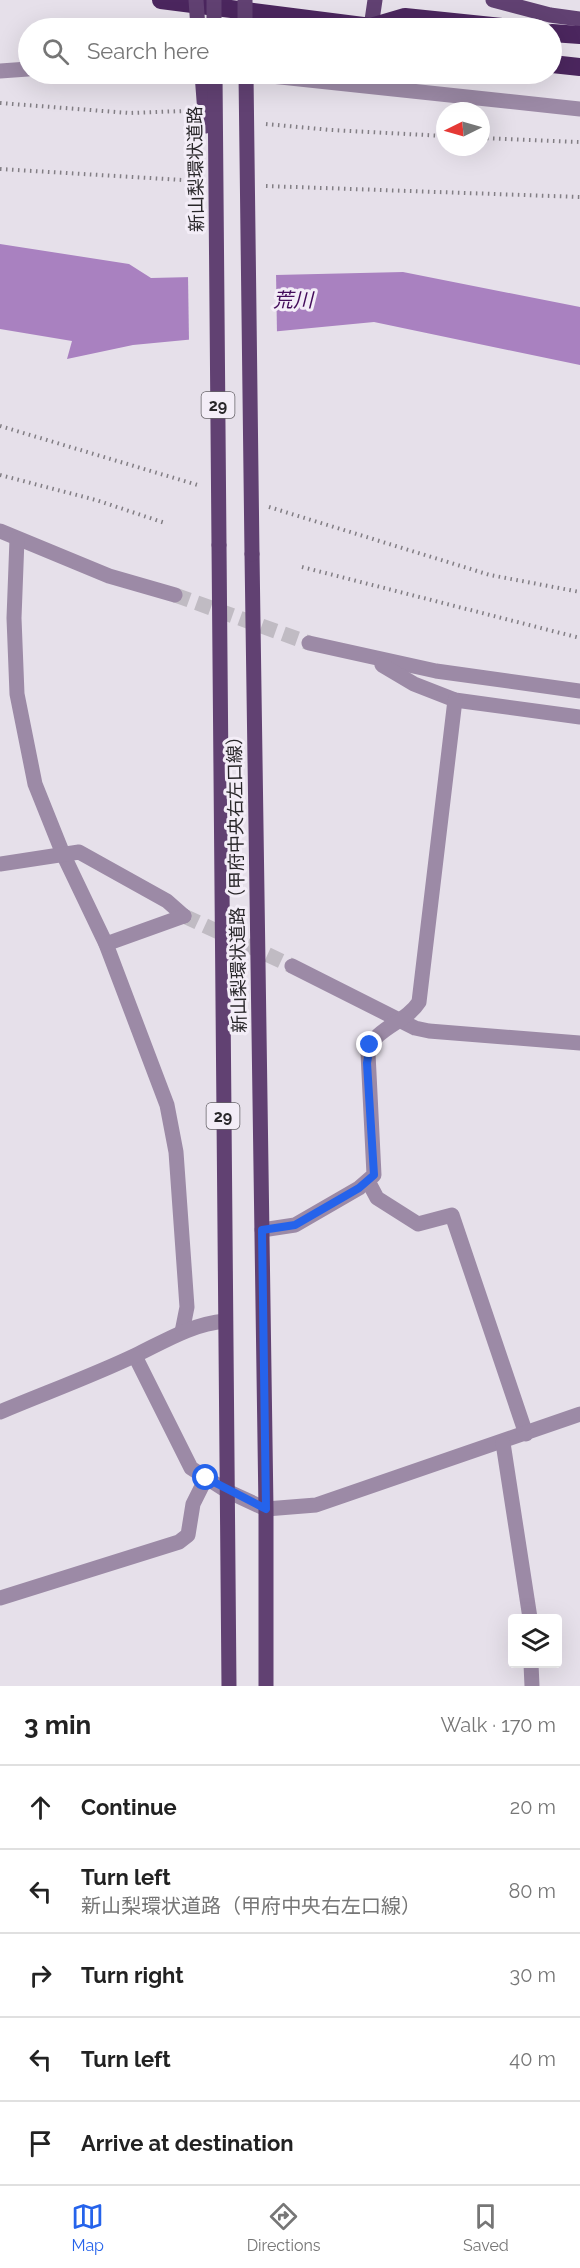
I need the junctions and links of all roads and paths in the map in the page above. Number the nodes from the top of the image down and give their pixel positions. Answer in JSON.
{"nodes":[{"id":1,"x":162,"y":0,"type":"edge"},
{"id":2,"x":196,"y":0,"type":"edge"},
{"id":3,"x":214,"y":0,"type":"edge"},
{"id":4,"x":245,"y":0,"type":"edge"},
{"id":5,"x":375,"y":0,"type":"edge"},
{"id":6,"x":493,"y":0,"type":"edge"},
{"id":7,"x":197,"y":18,"type":"edge"},
{"id":8,"x":214,"y":18,"type":"edge"},
{"id":9,"x":245,"y":18,"type":"edge"},
{"id":10,"x":297,"y":18,"type":"edge"},
{"id":11,"x":373,"y":18,"type":"edge"},
{"id":12,"x":580,"y":19,"type":"edge"},
{"id":13,"x":562,"y":34,"type":"edge"},
{"id":14,"x":580,"y":35,"type":"edge"},
{"id":15,"x":562,"y":65,"type":"edge"},
{"id":16,"x":580,"y":67,"type":"edge"},
{"id":17,"x":18,"y":70,"type":"edge"},
{"id":18,"x":0,"y":71,"type":"edge"},
{"id":19,"x":203,"y":84,"type":"edge"},
{"id":20,"x":215,"y":84,"type":"edge"},
{"id":21,"x":246,"y":84,"type":"edge"},
{"id":22,"x":346,"y":84,"type":"edge"},
{"id":23,"x":0,"y":104,"type":"edge"},
{"id":24,"x":580,"y":109,"type":"edge"},
{"id":25,"x":184,"y":111,"type":"dead end"},
{"id":26,"x":266,"y":123,"type":"dead end"},
{"id":27,"x":436,"y":136,"type":"edge"},
{"id":28,"x":490,"y":138,"type":"edge"},
{"id":29,"x":580,"y":142,"type":"edge"},
{"id":30,"x":0,"y":169,"type":"edge"},
{"id":31,"x":201,"y":182,"type":"dead end"},
{"id":32,"x":261,"y":185,"type":"dead end"},
{"id":33,"x":580,"y":197,"type":"edge"},
{"id":34,"x":217,"y":264,"type":"junction"},
{"id":35,"x":0,"y":426,"type":"edge"},
{"id":36,"x":0,"y":475,"type":"edge"},
{"id":37,"x":211,"y":489,"type":"dead end"},
{"id":38,"x":266,"y":506,"type":"dead end"},
{"id":39,"x":165,"y":523,"type":"dead end"},
{"id":40,"x":0,"y":531,"type":"edge"},
{"id":41,"x":17,"y":539,"type":"junction"},
{"id":42,"x":302,"y":567,"type":"dead end"},
{"id":43,"x":580,"y":592,"type":"edge"},
{"id":44,"x":175,"y":595,"type":"tunnel mouth"},
{"id":45,"x":580,"y":638,"type":"edge"},
{"id":46,"x":309,"y":643,"type":"tunnel mouth"},
{"id":47,"x":369,"y":657,"type":"junction"},
{"id":48,"x":580,"y":691,"type":"edge"},
{"id":49,"x":455,"y":700,"type":"junction"},
{"id":50,"x":580,"y":717,"type":"edge"},
{"id":51,"x":63,"y":854,"type":"junction"},
{"id":52,"x":0,"y":864,"type":"edge"},
{"id":53,"x":106,"y":944,"type":"junction"},
{"id":54,"x":292,"y":966,"type":"tunnel mouth"},
{"id":55,"x":402,"y":1020,"type":"junction"},
{"id":56,"x":580,"y":1043,"type":"edge"},
{"id":57,"x":368,"y":1181,"type":"junction"},
{"id":58,"x":262,"y":1230,"type":"junction"},
{"id":59,"x":225,"y":1321,"type":"junction"},
{"id":60,"x":182,"y":1332,"type":"junction"},
{"id":61,"x":135,"y":1356,"type":"junction"},
{"id":62,"x":0,"y":1412,"type":"edge"},
{"id":63,"x":580,"y":1414,"type":"edge"},
{"id":64,"x":526,"y":1434,"type":"junction"},
{"id":65,"x":503,"y":1443,"type":"junction"},
{"id":66,"x":206,"y":1478,"type":"junction"},
{"id":67,"x":227,"y":1491,"type":"junction"},
{"id":68,"x":266,"y":1509,"type":"junction"},
{"id":69,"x":0,"y":1598,"type":"edge"},
{"id":70,"x":529,"y":1614,"type":"edge"},
{"id":71,"x":531,"y":1668,"type":"edge"},
{"id":72,"x":229,"y":1686,"type":"edge"},
{"id":73,"x":266,"y":1686,"type":"edge"},
{"id":74,"x":532,"y":1686,"type":"edge"}],
"edges":[{"from":1,"to":10,"type":"highway"},
{"from":2,"to":7,"type":"main road","bridge":true},
{"from":3,"to":8,"type":"main road","bridge":true},
{"from":4,"to":9,"type":"main road","bridge":true},
{"from":5,"to":11,"type":"main road"},
{"from":6,"to":12,"type":"main road"},
{"from":13,"to":14,"type":"highway"},
{"from":15,"to":16,"type":"highway"},
{"from":17,"to":18,"type":"street"},
{"from":19,"to":34,"type":"main road","bridge":true},
{"from":20,"to":34,"type":"main road","name":"新山梨環状道路","number":"29","bridge":true},
{"from":21,"to":58,"type":"main road","name":"新山梨環状道路（甲府中央右左口線）","number":"29","bridge":true},
{"from":22,"to":24,"type":"street"},
{"from":23,"to":25,"type":"path"},
{"from":26,"to":27,"type":"path"},
{"from":28,"to":29,"type":"path"},
{"from":30,"to":31,"type":"path"},
{"from":32,"to":33,"type":"path"},
{"from":34,"to":59,"type":"main road","name":"新山梨環状道路（甲府中央右左口線）","number":"29","bridge":true},
{"from":35,"to":37,"type":"path"},
{"from":36,"to":39,"type":"path"},
{"from":38,"to":43,"type":"path"},
{"from":40,"to":41,"type":"street"},
{"from":41,"to":44,"type":"street"},
{"from":41,"to":51,"type":"street"},
{"from":42,"to":45,"type":"path"},
{"from":46,"to":47,"type":"street"},
{"from":47,"to":48,"type":"street"},
{"from":47,"to":49,"type":"street"},
{"from":49,"to":50,"type":"street"},
{"from":49,"to":55,"type":"street"},
{"from":51,"to":52,"type":"street"},
{"from":51,"to":53,"type":"street"},
{"from":51,"to":53,"type":"street"},
{"from":53,"to":60,"type":"street"},
{"from":54,"to":55,"type":"street"},
{"from":55,"to":56,"type":"street"},
{"from":55,"to":57,"type":"street"},
{"from":57,"to":58,"type":"street"},
{"from":57,"to":64,"type":"street"},
{"from":58,"to":68,"type":"main road","name":"新山梨環状道路（甲府中央右左口線）","number":"29"},
{"from":59,"to":60,"type":"street"},
{"from":59,"to":67,"type":"main road","name":"新山梨環状道路（甲府中央右左口線）","number":"29"},
{"from":60,"to":61,"type":"street"},
{"from":61,"to":62,"type":"street"},
{"from":61,"to":66,"type":"street"},
{"from":63,"to":64,"type":"street"},
{"from":64,"to":65,"type":"street"},
{"from":65,"to":68,"type":"street"},
{"from":65,"to":70,"type":"street"},
{"from":66,"to":67,"type":"street"},
{"from":66,"to":69,"type":"street"},
{"from":67,"to":68,"type":"street"},
{"from":67,"to":72,"type":"main road","name":"新山梨環状道路（甲府中央右左口線）","number":"29"},
{"from":68,"to":73,"type":"main road","name":"新山梨環状道路（甲府中央右左口線）","number":"29"},
{"from":71,"to":74,"type":"street"}]}
